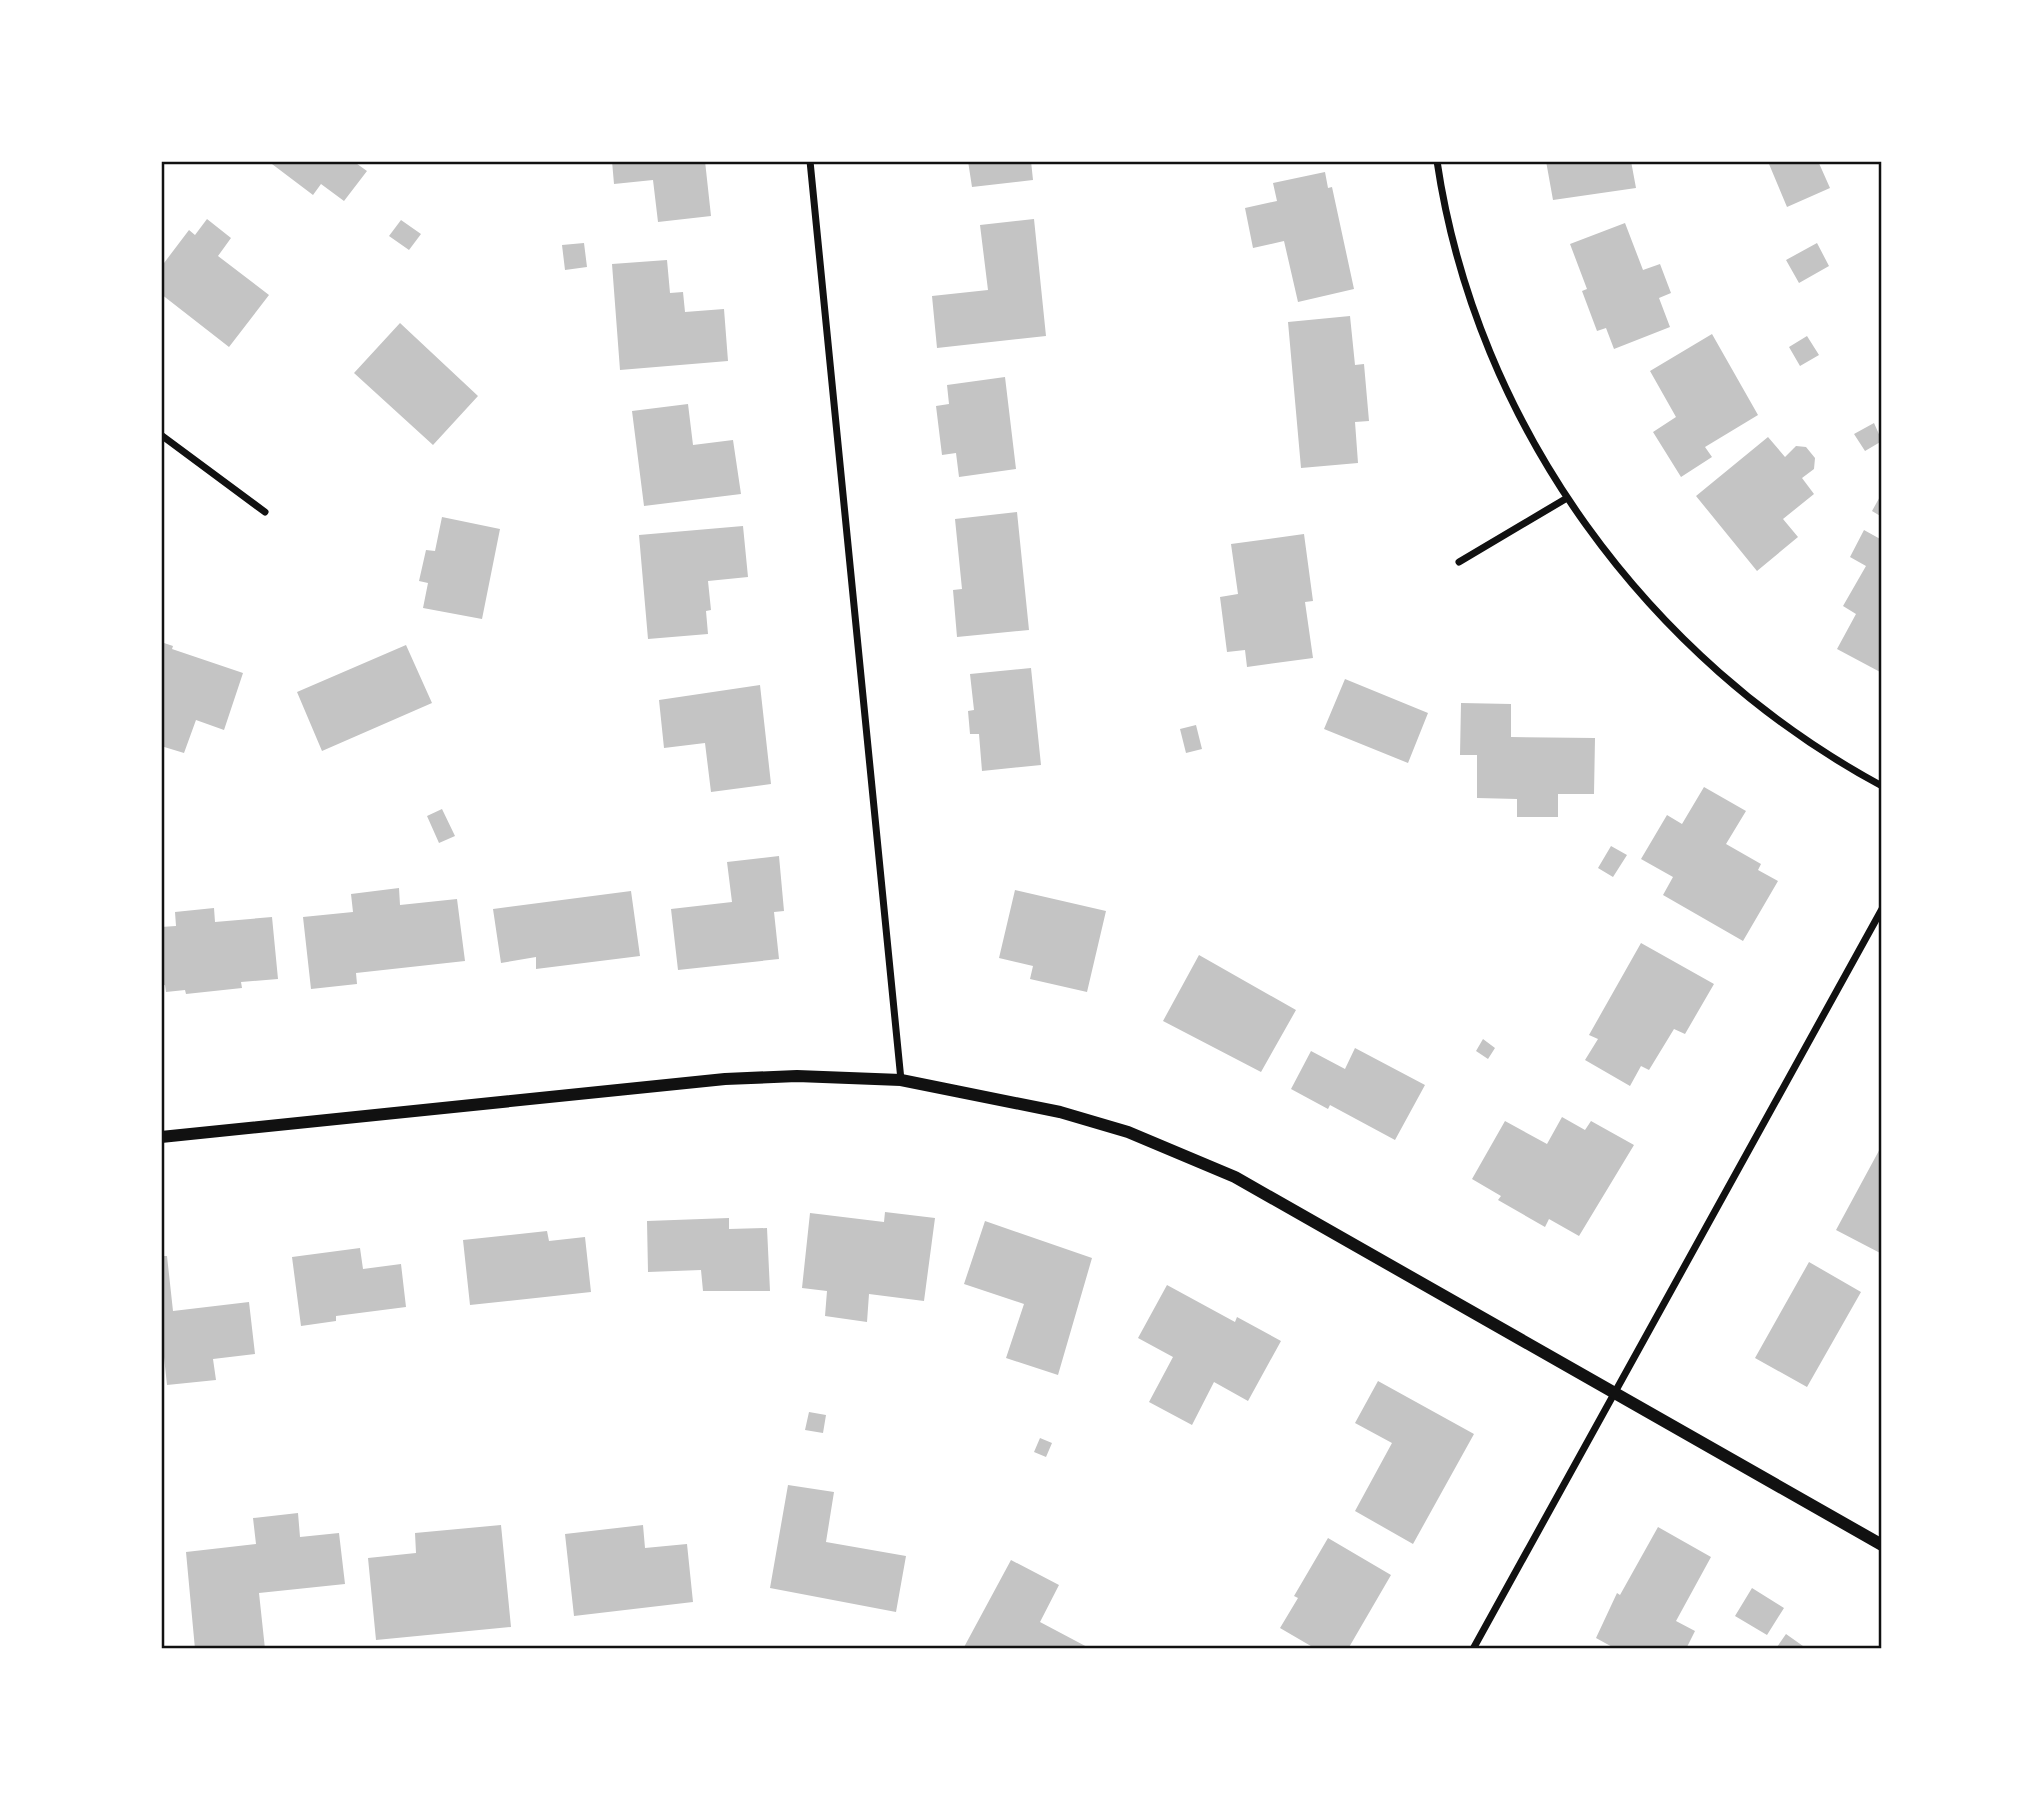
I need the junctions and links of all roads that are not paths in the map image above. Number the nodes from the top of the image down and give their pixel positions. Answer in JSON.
{"nodes":[{"id":1,"x":810,"y":161,"type":"edge"},
{"id":2,"x":1437,"y":161,"type":"edge"},
{"id":3,"x":161,"y":435,"type":"edge"},
{"id":4,"x":1567,"y":498,"type":"junction"},
{"id":5,"x":265,"y":512,"type":"dead end"},
{"id":6,"x":1460,"y":562,"type":"dead end"},
{"id":7,"x":1882,"y":786,"type":"edge"},
{"id":8,"x":1882,"y":909,"type":"edge"},
{"id":9,"x":901,"y":1080,"type":"junction"},
{"id":10,"x":161,"y":1137,"type":"edge"},
{"id":11,"x":1616,"y":1392,"type":"junction"},
{"id":12,"x":1882,"y":1545,"type":"edge"},
{"id":13,"x":1474,"y":1649,"type":"edge"}],
"edges":[{"from":1,"to":9,"type":"street"},
{"from":2,"to":4,"type":"street"},
{"from":3,"to":5,"type":"street"},
{"from":4,"to":6,"type":"street"},
{"from":4,"to":7,"type":"street"},
{"from":8,"to":11,"type":"street"},
{"from":9,"to":10,"type":"street"},
{"from":9,"to":11,"type":"street"},
{"from":11,"to":12,"type":"street"},
{"from":11,"to":13,"type":"street"}]}
